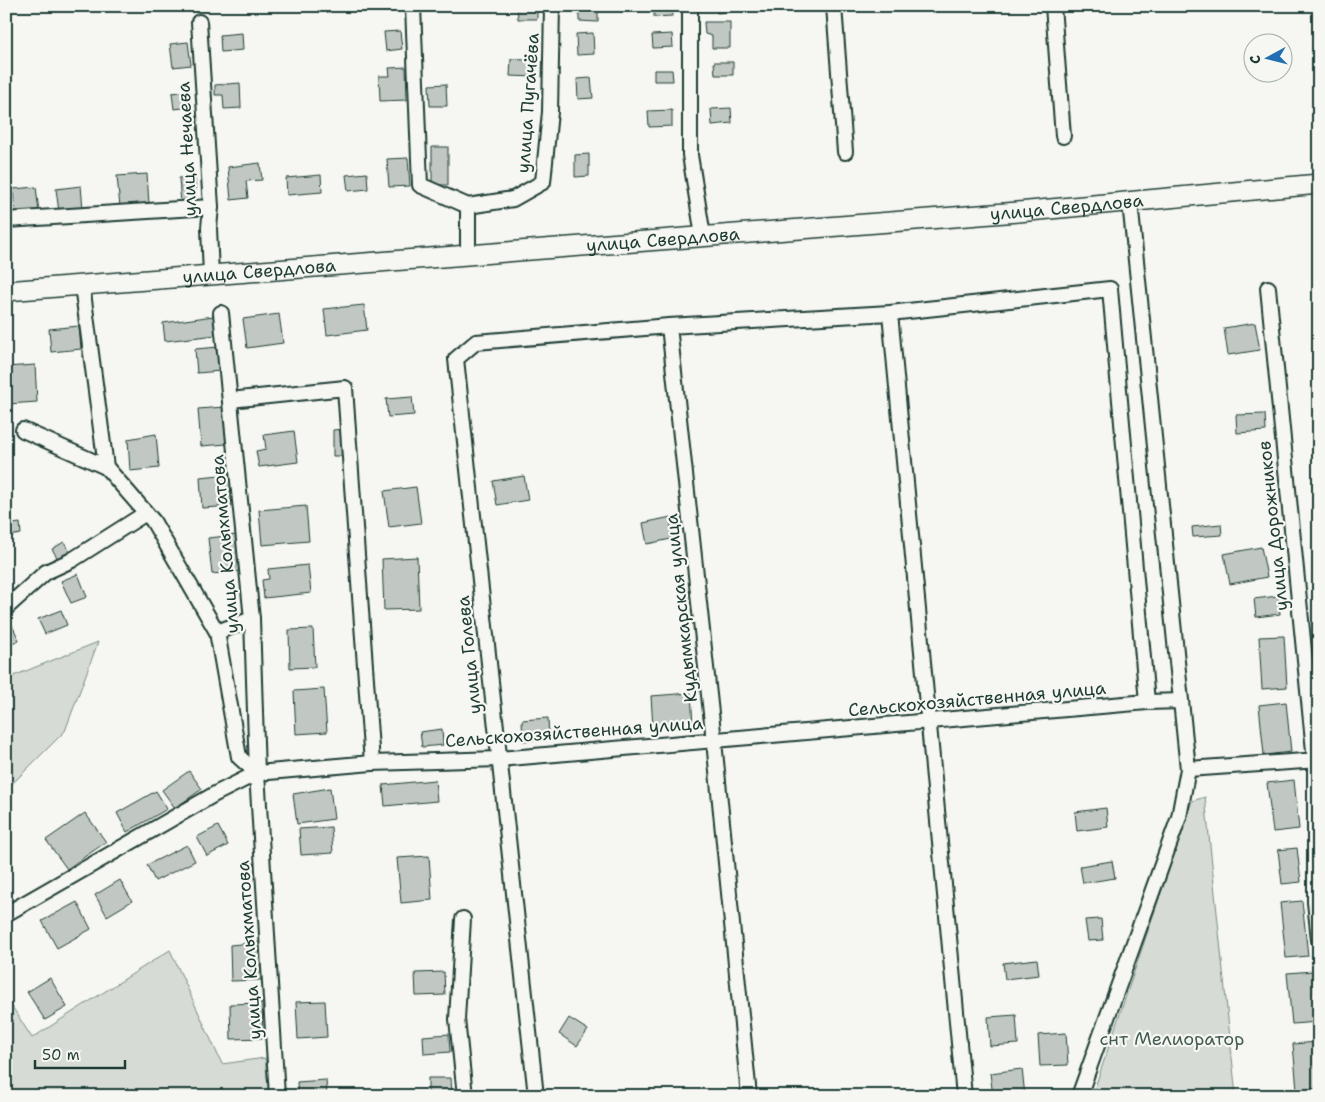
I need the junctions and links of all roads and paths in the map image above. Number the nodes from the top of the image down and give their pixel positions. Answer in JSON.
{"nodes":[{"id":1,"x":413,"y":6,"type":"edge"},
{"id":2,"x":552,"y":6,"type":"edge"},
{"id":3,"x":690,"y":6,"type":"edge"},
{"id":4,"x":834,"y":6,"type":"edge"},
{"id":5,"x":1053,"y":6,"type":"edge"},
{"id":6,"x":199,"y":22,"type":"dead end"},
{"id":7,"x":1063,"y":136,"type":"dead end"},
{"id":8,"x":845,"y":152,"type":"dead end"},
{"id":9,"x":1319,"y":184,"type":"edge"},
{"id":10,"x":1130,"y":202,"type":"junction"},
{"id":11,"x":468,"y":206,"type":"junction"},
{"id":12,"x":211,"y":207,"type":"junction"},
{"id":13,"x":6,"y":220,"type":"edge"},
{"id":14,"x":703,"y":236,"type":"junction"},
{"id":15,"x":468,"y":255,"type":"junction"},
{"id":16,"x":211,"y":275,"type":"junction"},
{"id":17,"x":82,"y":285,"type":"junction"},
{"id":18,"x":1268,"y":288,"type":"dead end"},
{"id":19,"x":6,"y":290,"type":"edge"},
{"id":20,"x":890,"y":312,"type":"junction"},
{"id":21,"x":221,"y":313,"type":"dead end"},
{"id":22,"x":669,"y":326,"type":"junction"},
{"id":23,"x":230,"y":400,"type":"junction"},
{"id":24,"x":23,"y":430,"type":"dead end"},
{"id":25,"x":106,"y":468,"type":"junction"},
{"id":26,"x":146,"y":513,"type":"junction"},
{"id":27,"x":6,"y":608,"type":"edge"},
{"id":28,"x":252,"y":618,"type":"junction"},
{"id":29,"x":217,"y":632,"type":"junction"},
{"id":30,"x":1181,"y":701,"type":"junction"},
{"id":31,"x":1147,"y":702,"type":"junction"},
{"id":32,"x":930,"y":722,"type":"junction"},
{"id":33,"x":714,"y":741,"type":"junction"},
{"id":34,"x":500,"y":759,"type":"junction"},
{"id":35,"x":1317,"y":760,"type":"edge"},
{"id":36,"x":372,"y":763,"type":"junction"},
{"id":37,"x":1188,"y":769,"type":"junction"},
{"id":38,"x":256,"y":773,"type":"junction"},
{"id":39,"x":1317,"y":901,"type":"edge"},
{"id":40,"x":6,"y":914,"type":"edge"},
{"id":41,"x":463,"y":919,"type":"dead end"},
{"id":42,"x":1319,"y":940,"type":"edge"},
{"id":43,"x":277,"y":1096,"type":"edge"},
{"id":44,"x":465,"y":1096,"type":"edge"},
{"id":45,"x":536,"y":1096,"type":"edge"},
{"id":46,"x":749,"y":1096,"type":"edge"},
{"id":47,"x":964,"y":1096,"type":"edge"},
{"id":48,"x":1079,"y":1096,"type":"edge"}],
"edges":[{"from":1,"to":11,"type":"street"},
{"from":2,"to":11,"type":"street","name":"улица Пугачёва"},
{"from":3,"to":14,"type":"street"},
{"from":4,"to":8,"type":"street"},
{"from":5,"to":7,"type":"street"},
{"from":6,"to":12,"type":"street","name":"улица Нечаева"},
{"from":9,"to":10,"type":"main road","name":"улица Свердлова"},
{"from":10,"to":14,"type":"main road","name":"улица Свердлова"},
{"from":10,"to":30,"type":"street"},
{"from":11,"to":15,"type":"street"},
{"from":12,"to":13,"type":"street"},
{"from":12,"to":16,"type":"street","name":"улица Нечаева"},
{"from":14,"to":15,"type":"main road","name":"улица Свердлова"},
{"from":15,"to":16,"type":"main road","name":"улица Свердлова"},
{"from":16,"to":17,"type":"main road","name":"улица Свердлова"},
{"from":17,"to":19,"type":"main road","name":"улица Свердлова"},
{"from":17,"to":25,"type":"street"},
{"from":18,"to":35,"type":"street","name":"улица Дорожников"},
{"from":20,"to":22,"type":"street"},
{"from":20,"to":31,"type":"street"},
{"from":20,"to":32,"type":"street"},
{"from":21,"to":23,"type":"street","name":"улица Колыхматова"},
{"from":22,"to":33,"type":"street","name":"Кудымкарская улица"},
{"from":22,"to":34,"type":"street","name":"улица Голева"},
{"from":23,"to":28,"type":"street","name":"улица Колыхматова"},
{"from":23,"to":36,"type":"street"},
{"from":24,"to":25,"type":"street"},
{"from":25,"to":26,"type":"street","name":"улица Колыхматова"},
{"from":26,"to":27,"type":"street"},
{"from":26,"to":29,"type":"street","name":"улица Колыхматова"},
{"from":28,"to":29,"type":"street"},
{"from":28,"to":38,"type":"street","name":"улица Колыхматова"},
{"from":29,"to":38,"type":"street","name":"улица Колыхматова"},
{"from":30,"to":31,"type":"street","name":"Сельскохозяйственная улица"},
{"from":30,"to":37,"type":"street"},
{"from":31,"to":32,"type":"street","name":"Сельскохозяйственная улица"},
{"from":32,"to":33,"type":"street","name":"Сельскохозяйственная улица"},
{"from":32,"to":47,"type":"street"},
{"from":33,"to":34,"type":"street","name":"Сельскохозяйственная улица"},
{"from":33,"to":46,"type":"street","name":"Кудымкарская улица"},
{"from":34,"to":36,"type":"street","name":"Сельскохозяйственная улица"},
{"from":34,"to":45,"type":"street","name":"улица Голева"},
{"from":35,"to":37,"type":"street"},
{"from":35,"to":39,"type":"street","name":"улица Дорожников"},
{"from":36,"to":38,"type":"street","name":"Сельскохозяйственная улица"},
{"from":37,"to":48,"type":"street"},
{"from":38,"to":40,"type":"street","name":"Сельскохозяйственная улица"},
{"from":38,"to":43,"type":"street","name":"улица Колыхматова"},
{"from":39,"to":42,"type":"street","name":"улица Дорожников"},
{"from":41,"to":44,"type":"street"}]}
